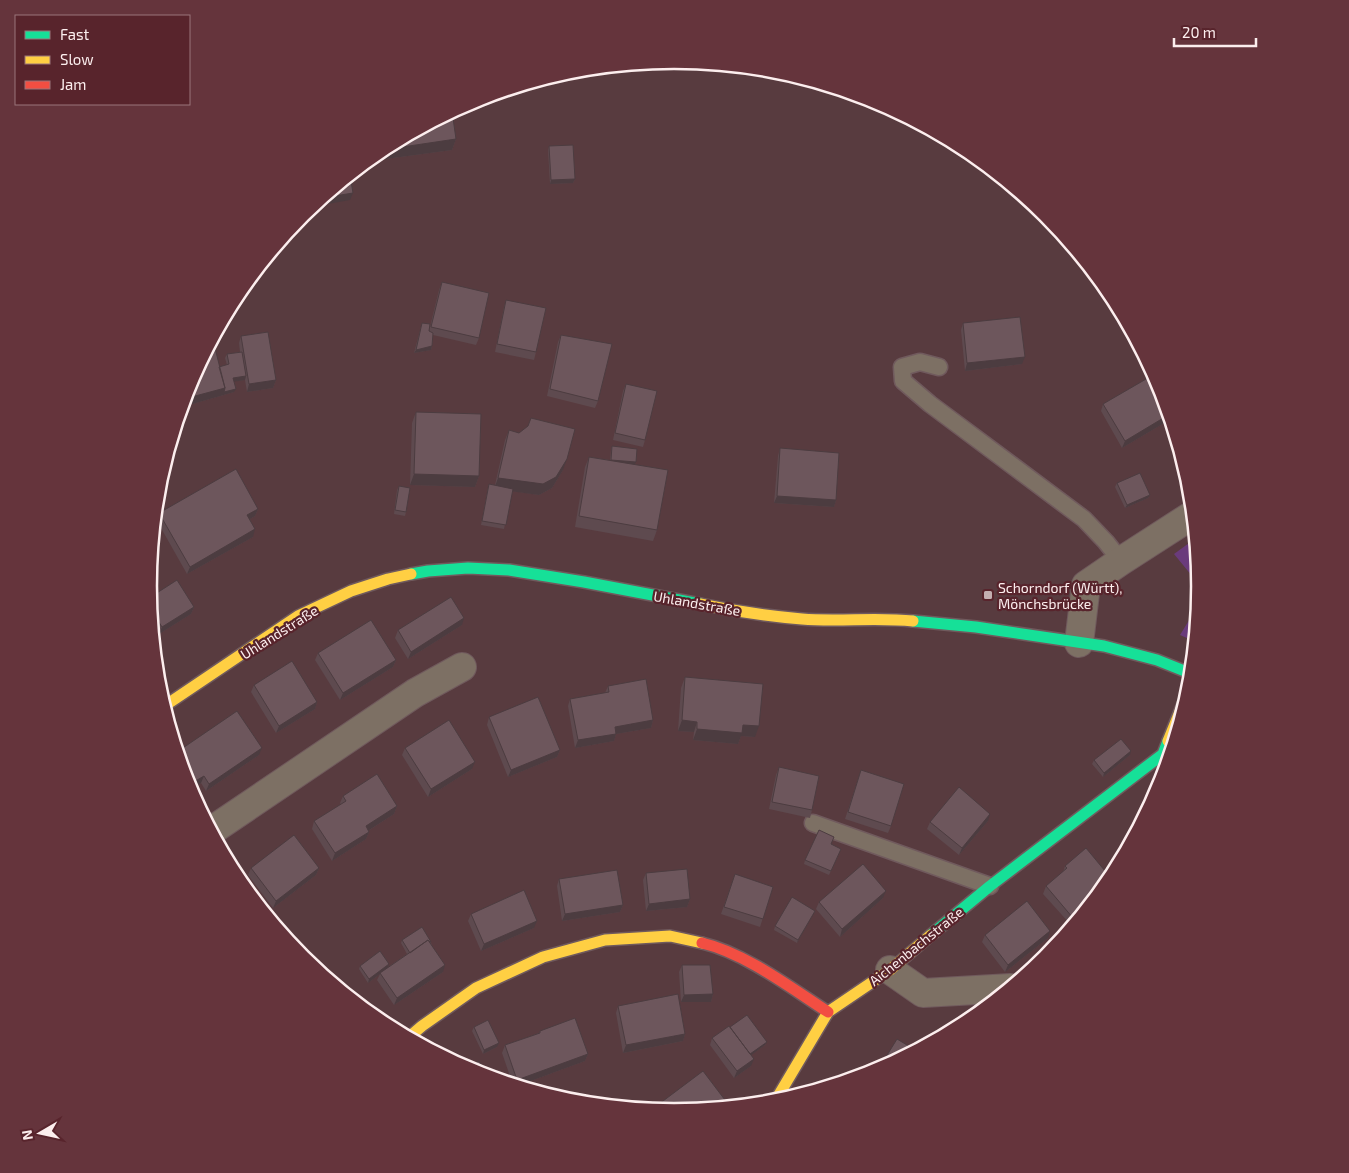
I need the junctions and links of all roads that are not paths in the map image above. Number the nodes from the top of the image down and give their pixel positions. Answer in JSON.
{"nodes":[{"id":1,"x":939,"y":366,"type":"dead end"},
{"id":2,"x":1188,"y":518,"type":"edge"},
{"id":3,"x":1121,"y":561,"type":"junction"},
{"id":4,"x":1079,"y":643,"type":"junction"},
{"id":5,"x":462,"y":667,"type":"dead end"},
{"id":6,"x":1185,"y":671,"type":"edge"},
{"id":7,"x":170,"y":703,"type":"edge"},
{"id":8,"x":1171,"y":735,"type":"edge"},
{"id":9,"x":813,"y":823,"type":"edge"},
{"id":10,"x":217,"y":827,"type":"edge"},
{"id":11,"x":990,"y":886,"type":"junction"},
{"id":12,"x":890,"y":970,"type":"junction"},
{"id":13,"x":1000,"y":989,"type":"edge"},
{"id":14,"x":828,"y":1012,"type":"junction"},
{"id":15,"x":413,"y":1033,"type":"edge"},
{"id":16,"x":780,"y":1093,"type":"edge"}],
"edges":[{"from":1,"to":3,"type":"lane"},
{"from":2,"to":3,"type":"street"},
{"from":3,"to":4,"type":"street"},
{"from":4,"to":6,"type":"street","name":"Uhlandstraße"},
{"from":4,"to":7,"type":"street","name":"Uhlandstraße"},
{"from":5,"to":10,"type":"street"},
{"from":8,"to":11,"type":"street","name":"Aichenbachstraße"},
{"from":9,"to":11,"type":"lane"},
{"from":11,"to":12,"type":"street","name":"Aichenbachstraße"},
{"from":12,"to":13,"type":"street"},
{"from":12,"to":14,"type":"street","name":"Aichenbachstraße"},
{"from":14,"to":15,"type":"street"},
{"from":14,"to":16,"type":"street","name":"Aichenbachstraße"}]}
